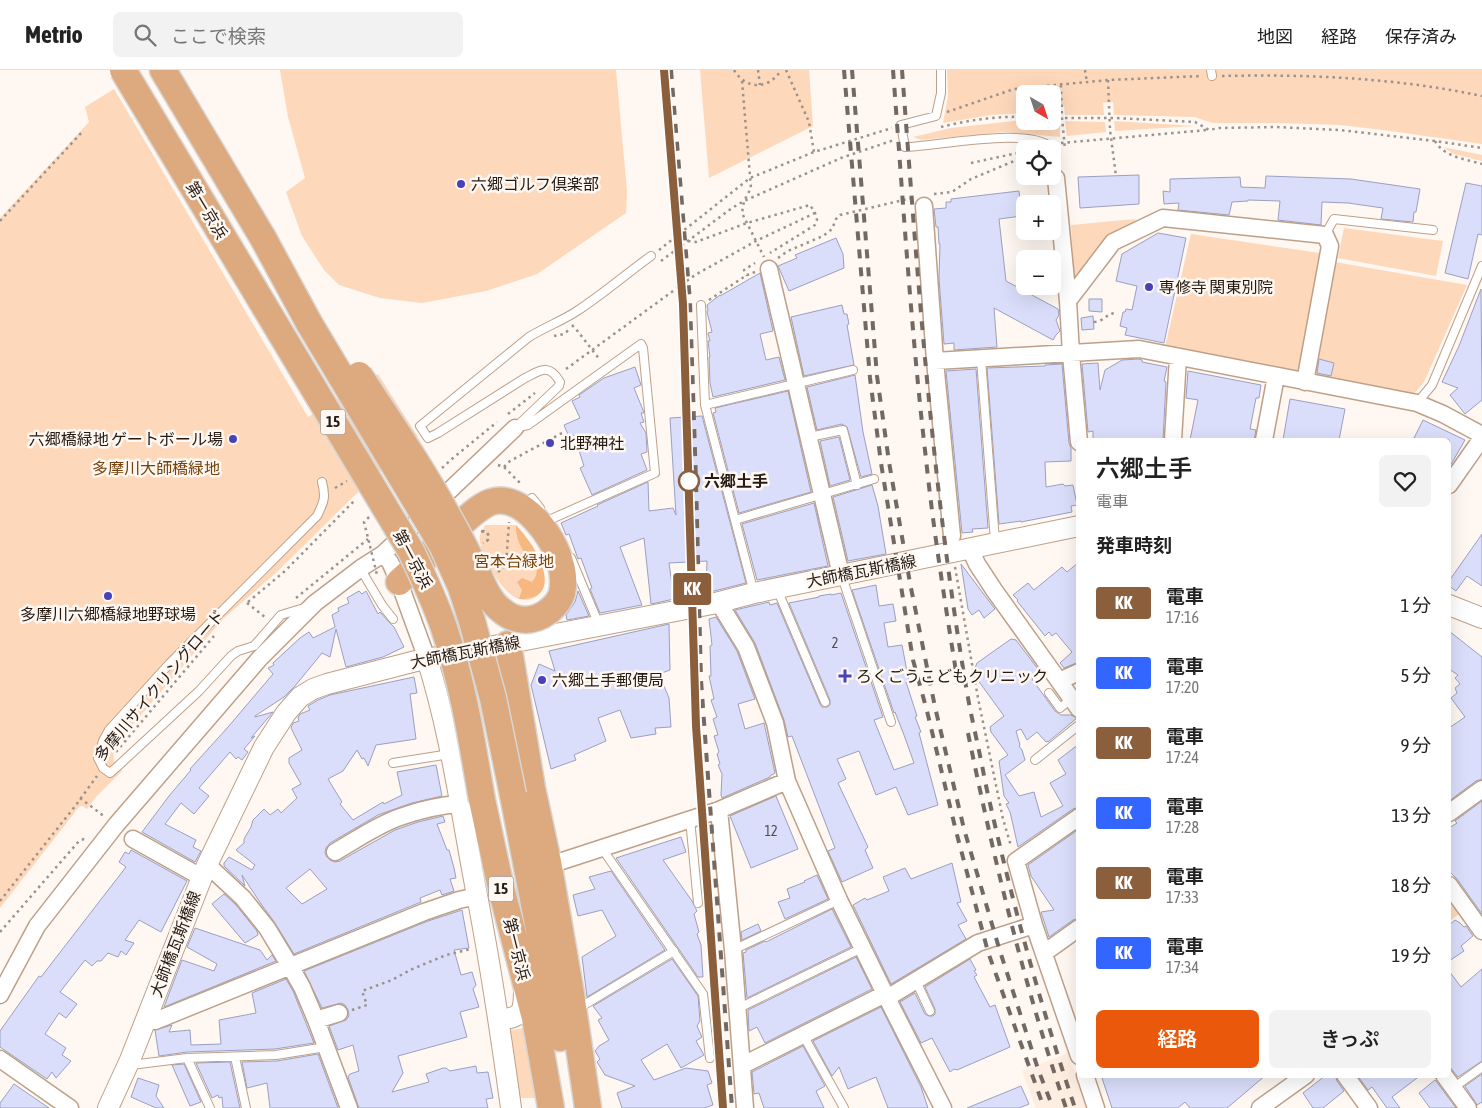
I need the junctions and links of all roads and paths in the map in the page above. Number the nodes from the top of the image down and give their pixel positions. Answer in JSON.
{"nodes":[{"id":1,"x":123,"y":70,"type":"edge"},
{"id":2,"x":163,"y":70,"type":"edge"},
{"id":3,"x":734,"y":70,"type":"edge"},
{"id":4,"x":758,"y":70,"type":"edge"},
{"id":5,"x":782,"y":70,"type":"edge"},
{"id":6,"x":786,"y":70,"type":"edge"},
{"id":7,"x":941,"y":70,"type":"edge"},
{"id":8,"x":1086,"y":70,"type":"edge"},
{"id":9,"x":1108,"y":80,"type":"dead end"},
{"id":10,"x":742,"y":81,"type":"junction"},
{"id":11,"x":1087,"y":83,"type":"dead end"},
{"id":12,"x":760,"y":85,"type":"junction"},
{"id":13,"x":1061,"y":85,"type":"dead end"},
{"id":14,"x":1016,"y":117,"type":"edge"},
{"id":15,"x":1062,"y":118,"type":"junction"},
{"id":16,"x":1109,"y":118,"type":"junction"},
{"id":17,"x":901,"y":125,"type":"junction"},
{"id":18,"x":934,"y":129,"type":"dead end"},
{"id":19,"x":1209,"y":130,"type":"junction"},
{"id":20,"x":83,"y":131,"type":"dead end"},
{"id":21,"x":1064,"y":136,"type":"dead end"},
{"id":22,"x":902,"y":138,"type":"junction"},
{"id":23,"x":1110,"y":138,"type":"junction"},
{"id":24,"x":1040,"y":140,"type":"edge"},
{"id":25,"x":1435,"y":141,"type":"junction"},
{"id":26,"x":1061,"y":143,"type":"dead end"},
{"id":27,"x":1482,"y":148,"type":"edge"},
{"id":28,"x":814,"y":152,"type":"junction"},
{"id":29,"x":1016,"y":153,"type":"edge"},
{"id":30,"x":1016,"y":159,"type":"edge"},
{"id":31,"x":971,"y":163,"type":"dead end"},
{"id":32,"x":1482,"y":164,"type":"edge"},
{"id":33,"x":1116,"y":176,"type":"dead end"},
{"id":34,"x":750,"y":178,"type":"junction"},
{"id":35,"x":1057,"y":185,"type":"edge"},
{"id":36,"x":744,"y":200,"type":"junction"},
{"id":37,"x":924,"y":201,"type":"junction"},
{"id":38,"x":815,"y":213,"type":"junction"},
{"id":39,"x":0,"y":221,"type":"edge"},
{"id":40,"x":747,"y":223,"type":"junction"},
{"id":41,"x":1433,"y":230,"type":"dead end"},
{"id":42,"x":1325,"y":235,"type":"junction"},
{"id":43,"x":263,"y":238,"type":"junction"},
{"id":44,"x":688,"y":241,"type":"junction"},
{"id":45,"x":756,"y":241,"type":"junction"},
{"id":46,"x":652,"y":256,"type":"joint"},
{"id":47,"x":766,"y":262,"type":"junction"},
{"id":48,"x":658,"y":263,"type":"dead end"},
{"id":49,"x":1482,"y":266,"type":"edge"},
{"id":50,"x":747,"y":275,"type":"junction"},
{"id":51,"x":1068,"y":300,"type":"junction"},
{"id":52,"x":701,"y":305,"type":"joint"},
{"id":53,"x":1115,"y":313,"type":"dead end"},
{"id":54,"x":1094,"y":322,"type":"dead end"},
{"id":55,"x":548,"y":336,"type":"dead end"},
{"id":56,"x":592,"y":349,"type":"junction"},
{"id":57,"x":597,"y":354,"type":"dead end"},
{"id":58,"x":1071,"y":354,"type":"junction"},
{"id":59,"x":1178,"y":357,"type":"junction"},
{"id":60,"x":981,"y":359,"type":"junction"},
{"id":61,"x":936,"y":362,"type":"junction"},
{"id":62,"x":566,"y":369,"type":"dead end"},
{"id":63,"x":853,"y":370,"type":"dead end"},
{"id":64,"x":1276,"y":376,"type":"junction"},
{"id":65,"x":1305,"y":382,"type":"junction"},
{"id":66,"x":796,"y":383,"type":"junction"},
{"id":67,"x":1417,"y":403,"type":"junction"},
{"id":68,"x":705,"y":405,"type":"junction"},
{"id":69,"x":515,"y":428,"type":"junction"},
{"id":70,"x":562,"y":433,"type":"dead end"},
{"id":71,"x":1482,"y":436,"type":"edge"},
{"id":72,"x":809,"y":437,"type":"junction"},
{"id":73,"x":1079,"y":438,"type":"edge"},
{"id":74,"x":1173,"y":438,"type":"edge"},
{"id":75,"x":1264,"y":438,"type":"edge"},
{"id":76,"x":453,"y":458,"type":"dead end"},
{"id":77,"x":482,"y":460,"type":"junction"},
{"id":78,"x":504,"y":467,"type":"junction"},
{"id":79,"x":438,"y":472,"type":"dead end"},
{"id":80,"x":874,"y":479,"type":"dead end"},
{"id":81,"x":322,"y":482,"type":"dead end"},
{"id":82,"x":1451,"y":482,"type":"edge"},
{"id":83,"x":857,"y":484,"type":"junction"},
{"id":84,"x":361,"y":494,"type":"dead end"},
{"id":85,"x":822,"y":495,"type":"junction"},
{"id":86,"x":532,"y":498,"type":"joint"},
{"id":87,"x":370,"y":516,"type":"dead end"},
{"id":88,"x":509,"y":517,"type":"dead end"},
{"id":89,"x":735,"y":520,"type":"junction"},
{"id":90,"x":1067,"y":532,"type":"edge"},
{"id":91,"x":952,"y":536,"type":"dead end"},
{"id":92,"x":368,"y":538,"type":"junction"},
{"id":93,"x":996,"y":543,"type":"junction"},
{"id":94,"x":566,"y":549,"type":"dead end"},
{"id":95,"x":970,"y":549,"type":"junction"},
{"id":96,"x":383,"y":554,"type":"junction"},
{"id":97,"x":954,"y":563,"type":"dead end"},
{"id":98,"x":337,"y":564,"type":"dead end"},
{"id":99,"x":360,"y":568,"type":"junction"},
{"id":100,"x":492,"y":571,"type":"dead end"},
{"id":101,"x":841,"y":575,"type":"junction"},
{"id":102,"x":388,"y":579,"type":"junction"},
{"id":103,"x":776,"y":588,"type":"junction"},
{"id":104,"x":754,"y":592,"type":"junction"},
{"id":105,"x":315,"y":603,"type":"junction"},
{"id":106,"x":719,"y":603,"type":"junction"},
{"id":107,"x":1451,"y":606,"type":"edge"},
{"id":108,"x":1482,"y":618,"type":"edge"},
{"id":109,"x":393,"y":619,"type":"dead end"},
{"id":110,"x":268,"y":621,"type":"dead end"},
{"id":111,"x":600,"y":625,"type":"junction"},
{"id":112,"x":220,"y":629,"type":"dead end"},
{"id":113,"x":508,"y":644,"type":"junction"},
{"id":114,"x":428,"y":659,"type":"junction"},
{"id":115,"x":1076,"y":674,"type":"edge"},
{"id":116,"x":1054,"y":687,"type":"junction"},
{"id":117,"x":825,"y":702,"type":"dead end"},
{"id":118,"x":1075,"y":704,"type":"edge"},
{"id":119,"x":891,"y":722,"type":"dead end"},
{"id":120,"x":1076,"y":727,"type":"edge"},
{"id":121,"x":452,"y":754,"type":"junction"},
{"id":122,"x":1034,"y":760,"type":"dead end"},
{"id":123,"x":393,"y":763,"type":"dead end"},
{"id":124,"x":103,"y":768,"type":"junction"},
{"id":125,"x":787,"y":781,"type":"junction"},
{"id":126,"x":1482,"y":789,"type":"edge"},
{"id":127,"x":80,"y":798,"type":"junction"},
{"id":128,"x":472,"y":802,"type":"junction"},
{"id":129,"x":719,"y":810,"type":"junction"},
{"id":130,"x":1451,"y":812,"type":"edge"},
{"id":131,"x":106,"y":817,"type":"dead end"},
{"id":132,"x":690,"y":819,"type":"junction"},
{"id":133,"x":1076,"y":819,"type":"edge"},
{"id":134,"x":133,"y":839,"type":"dead end"},
{"id":135,"x":91,"y":841,"type":"dead end"},
{"id":136,"x":601,"y":848,"type":"junction"},
{"id":137,"x":335,"y":852,"type":"dead end"},
{"id":138,"x":548,"y":862,"type":"junction"},
{"id":139,"x":1016,"y":862,"type":"junction"},
{"id":140,"x":203,"y":872,"type":"junction"},
{"id":141,"x":1451,"y":888,"type":"edge"},
{"id":142,"x":477,"y":896,"type":"junction"},
{"id":143,"x":839,"y":900,"type":"junction"},
{"id":144,"x":0,"y":901,"type":"edge"},
{"id":145,"x":698,"y":902,"type":"dead end"},
{"id":146,"x":1477,"y":921,"type":"edge"},
{"id":147,"x":1034,"y":925,"type":"junction"},
{"id":148,"x":1076,"y":930,"type":"edge"},
{"id":149,"x":0,"y":932,"type":"edge"},
{"id":150,"x":487,"y":946,"type":"junction"},
{"id":151,"x":862,"y":948,"type":"junction"},
{"id":152,"x":733,"y":950,"type":"junction"},
{"id":153,"x":674,"y":951,"type":"junction"},
{"id":154,"x":1044,"y":953,"type":"junction"},
{"id":155,"x":290,"y":966,"type":"junction"},
{"id":156,"x":524,"y":978,"type":"junction"},
{"id":157,"x":916,"y":981,"type":"junction"},
{"id":158,"x":0,"y":995,"type":"edge"},
{"id":159,"x":886,"y":996,"type":"junction"},
{"id":160,"x":737,"y":1009,"type":"junction"},
{"id":161,"x":930,"y":1011,"type":"dead end"},
{"id":162,"x":574,"y":1012,"type":"junction"},
{"id":163,"x":339,"y":1013,"type":"joint"},
{"id":164,"x":146,"y":1018,"type":"junction"},
{"id":165,"x":316,"y":1020,"type":"junction"},
{"id":166,"x":499,"y":1020,"type":"junction"},
{"id":167,"x":803,"y":1035,"type":"junction"},
{"id":168,"x":326,"y":1047,"type":"junction"},
{"id":169,"x":1076,"y":1047,"type":"edge"},
{"id":170,"x":235,"y":1057,"type":"junction"},
{"id":171,"x":187,"y":1058,"type":"junction"},
{"id":172,"x":710,"y":1058,"type":"dead end"},
{"id":173,"x":0,"y":1059,"type":"edge"},
{"id":174,"x":130,"y":1060,"type":"junction"},
{"id":175,"x":742,"y":1064,"type":"junction"},
{"id":176,"x":1482,"y":1067,"type":"edge"},
{"id":177,"x":1086,"y":1078,"type":"edge"},
{"id":178,"x":1302,"y":1078,"type":"edge"},
{"id":179,"x":1347,"y":1078,"type":"edge"},
{"id":180,"x":1446,"y":1078,"type":"edge"},
{"id":181,"x":1453,"y":1088,"type":"junction"},
{"id":182,"x":70,"y":1108,"type":"edge"},
{"id":183,"x":108,"y":1108,"type":"edge"},
{"id":184,"x":210,"y":1108,"type":"edge"},
{"id":185,"x":246,"y":1108,"type":"edge"},
{"id":186,"x":349,"y":1108,"type":"edge"},
{"id":187,"x":511,"y":1108,"type":"edge"},
{"id":188,"x":551,"y":1108,"type":"edge"},
{"id":189,"x":569,"y":1108,"type":"edge"},
{"id":190,"x":588,"y":1108,"type":"edge"},
{"id":191,"x":745,"y":1108,"type":"edge"},
{"id":192,"x":843,"y":1108,"type":"edge"},
{"id":193,"x":943,"y":1108,"type":"edge"},
{"id":194,"x":1096,"y":1108,"type":"edge"},
{"id":195,"x":1260,"y":1108,"type":"edge"},
{"id":196,"x":1369,"y":1108,"type":"edge"},
{"id":197,"x":1468,"y":1108,"type":"edge"}],
"edges":[{"from":1,"to":128,"type":"highway","name":"第一京浜","number":"15","bridge":true},
{"from":2,"to":43,"type":"highway","name":"第一京浜","number":"15"},
{"from":3,"to":10,"type":"path"},
{"from":4,"to":12,"type":"path"},
{"from":5,"to":12,"type":"path"},
{"from":6,"to":28,"type":"path"},
{"from":7,"to":17,"type":"lane"},
{"from":8,"to":11,"type":"path"},
{"from":9,"to":16,"type":"path"},
{"from":10,"to":12,"type":"path"},
{"from":10,"to":34,"type":"path"},
{"from":13,"to":15,"type":"path"},
{"from":14,"to":18,"type":"path"},
{"from":15,"to":16,"type":"path"},
{"from":15,"to":21,"type":"path"},
{"from":16,"to":19,"type":"path"},
{"from":16,"to":23,"type":"path"},
{"from":17,"to":22,"type":"lane"},
{"from":17,"to":28,"type":"path"},
{"from":19,"to":23,"type":"path"},
{"from":19,"to":25,"type":"path"},
{"from":20,"to":39,"type":"path"},
{"from":22,"to":24,"type":"lane"},
{"from":22,"to":36,"type":"path"},
{"from":23,"to":26,"type":"path"},
{"from":23,"to":33,"type":"path"},
{"from":25,"to":27,"type":"path"},
{"from":25,"to":32,"type":"path"},
{"from":28,"to":34,"type":"path"},
{"from":29,"to":31,"type":"path"},
{"from":30,"to":37,"type":"path"},
{"from":34,"to":36,"type":"path"},
{"from":34,"to":46,"type":"path"},
{"from":35,"to":51,"type":"street"},
{"from":36,"to":40,"type":"path"},
{"from":36,"to":44,"type":"path"},
{"from":37,"to":47,"type":"path"},
{"from":37,"to":61,"type":"street"},
{"from":38,"to":40,"type":"path"},
{"from":38,"to":45,"type":"path"},
{"from":38,"to":50,"type":"path"},
{"from":40,"to":44,"type":"path"},
{"from":40,"to":45,"type":"path"},
{"from":41,"to":42,"type":"lane"},
{"from":42,"to":51,"type":"street"},
{"from":42,"to":65,"type":"street"},
{"from":43,"to":102,"type":"highway","bridge":true},
{"from":43,"to":189,"type":"highway","name":"第一京浜","number":"15","bridge":true},
{"from":44,"to":48,"type":"path"},
{"from":45,"to":47,"type":"path"},
{"from":45,"to":56,"type":"path"},
{"from":46,"to":69,"type":"lane"},
{"from":47,"to":50,"type":"path"},
{"from":47,"to":66,"type":"street"},
{"from":49,"to":67,"type":"lane"},
{"from":50,"to":52,"type":"path"},
{"from":51,"to":58,"type":"street"},
{"from":52,"to":68,"type":"lane"},
{"from":53,"to":54,"type":"path"},
{"from":55,"to":56,"type":"path"},
{"from":56,"to":57,"type":"path"},
{"from":56,"to":62,"type":"path"},
{"from":58,"to":59,"type":"street"},
{"from":58,"to":60,"type":"street"},
{"from":58,"to":73,"type":"street"},
{"from":59,"to":64,"type":"street"},
{"from":59,"to":74,"type":"street"},
{"from":60,"to":61,"type":"street"},
{"from":60,"to":93,"type":"lane"},
{"from":61,"to":91,"type":"street"},
{"from":63,"to":66,"type":"lane"},
{"from":64,"to":65,"type":"street"},
{"from":64,"to":75,"type":"street"},
{"from":65,"to":67,"type":"street"},
{"from":66,"to":68,"type":"lane"},
{"from":66,"to":72,"type":"street"},
{"from":67,"to":71,"type":"street"},
{"from":68,"to":89,"type":"lane"},
{"from":69,"to":77,"type":"street"},
{"from":69,"to":86,"type":"lane"},
{"from":70,"to":78,"type":"path"},
{"from":71,"to":82,"type":"street"},
{"from":72,"to":83,"type":"lane"},
{"from":72,"to":85,"type":"street"},
{"from":76,"to":79,"type":"path"},
{"from":77,"to":78,"type":"path"},
{"from":77,"to":96,"type":"street"},
{"from":78,"to":86,"type":"path"},
{"from":80,"to":83,"type":"lane"},
{"from":81,"to":124,"type":"lane"},
{"from":83,"to":85,"type":"lane"},
{"from":84,"to":110,"type":"path","name":"多摩川サイクリングロード"},
{"from":85,"to":89,"type":"lane"},
{"from":85,"to":101,"type":"street"},
{"from":87,"to":92,"type":"path"},
{"from":88,"to":100,"type":"path"},
{"from":89,"to":104,"type":"lane"},
{"from":90,"to":93,"type":"street","name":"大師橋瓦斯橋線"},
{"from":92,"to":98,"type":"path"},
{"from":92,"to":102,"type":"path","bridge":true},
{"from":93,"to":95,"type":"street","name":"大師橋瓦斯橋線"},
{"from":94,"to":111,"type":"lane"},
{"from":95,"to":101,"type":"street","name":"大師橋瓦斯橋線"},
{"from":95,"to":116,"type":"street"},
{"from":96,"to":99,"type":"street"},
{"from":96,"to":102,"type":"street"},
{"from":97,"to":139,"type":"path"},
{"from":99,"to":105,"type":"street"},
{"from":99,"to":109,"type":"lane"},
{"from":101,"to":103,"type":"street","name":"大師橋瓦斯橋線"},
{"from":101,"to":119,"type":"lane"},
{"from":102,"to":114,"type":"street"},
{"from":103,"to":104,"type":"street","name":"大師橋瓦斯橋線"},
{"from":103,"to":117,"type":"lane"},
{"from":104,"to":106,"type":"street","name":"大師橋瓦斯橋線"},
{"from":105,"to":124,"type":"lane"},
{"from":105,"to":158,"type":"street"},
{"from":106,"to":111,"type":"street","name":"大師橋瓦斯橋線"},
{"from":106,"to":125,"type":"street"},
{"from":107,"to":108,"type":"street"},
{"from":111,"to":113,"type":"street","name":"大師橋瓦斯橋線"},
{"from":112,"to":124,"type":"path","name":"多摩川サイクリングロード"},
{"from":113,"to":114,"type":"street","name":"大師橋瓦斯橋線"},
{"from":113,"to":138,"type":"highway"},
{"from":114,"to":121,"type":"street"},
{"from":114,"to":140,"type":"street","name":"大師橋瓦斯橋線"},
{"from":115,"to":116,"type":"street"},
{"from":116,"to":118,"type":"street"},
{"from":120,"to":122,"type":"lane"},
{"from":121,"to":123,"type":"lane"},
{"from":121,"to":128,"type":"street"},
{"from":124,"to":127,"type":"path","name":"多摩川サイクリングロード"},
{"from":125,"to":129,"type":"street"},
{"from":125,"to":143,"type":"street"},
{"from":126,"to":130,"type":"street"},
{"from":127,"to":131,"type":"path"},
{"from":127,"to":144,"type":"path","name":"多摩川サイクリングロード"},
{"from":128,"to":137,"type":"street"},
{"from":128,"to":142,"type":"street"},
{"from":128,"to":156,"type":"highway","name":"第一京浜","number":"15"},
{"from":129,"to":132,"type":"street"},
{"from":129,"to":152,"type":"street"},
{"from":132,"to":136,"type":"street"},
{"from":132,"to":145,"type":"lane"},
{"from":133,"to":139,"type":"street"},
{"from":134,"to":140,"type":"street"},
{"from":135,"to":149,"type":"path"},
{"from":136,"to":138,"type":"street"},
{"from":136,"to":153,"type":"lane"},
{"from":138,"to":162,"type":"highway"},
{"from":139,"to":147,"type":"street"},
{"from":140,"to":155,"type":"street"},
{"from":140,"to":164,"type":"street","name":"大師橋瓦斯橋線"},
{"from":141,"to":146,"type":"street"},
{"from":142,"to":150,"type":"street"},
{"from":142,"to":155,"type":"street"},
{"from":143,"to":151,"type":"street"},
{"from":143,"to":152,"type":"lane"},
{"from":147,"to":154,"type":"street"},
{"from":147,"to":157,"type":"street"},
{"from":148,"to":154,"type":"street"},
{"from":150,"to":163,"type":"path"},
{"from":150,"to":166,"type":"street"},
{"from":151,"to":159,"type":"street"},
{"from":151,"to":160,"type":"lane"},
{"from":152,"to":160,"type":"street"},
{"from":153,"to":162,"type":"lane"},
{"from":153,"to":172,"type":"lane"},
{"from":154,"to":169,"type":"street"},
{"from":155,"to":164,"type":"street"},
{"from":155,"to":165,"type":"street"},
{"from":156,"to":166,"type":"street"},
{"from":156,"to":188,"type":"highway","name":"第一京浜","number":"15"},
{"from":157,"to":159,"type":"street"},
{"from":157,"to":161,"type":"lane"},
{"from":159,"to":167,"type":"street"},
{"from":159,"to":193,"type":"street"},
{"from":160,"to":175,"type":"street"},
{"from":162,"to":190,"type":"highway"},
{"from":163,"to":165,"type":"street"},
{"from":164,"to":174,"type":"street","name":"大師橋瓦斯橋線"},
{"from":165,"to":168,"type":"street"},
{"from":166,"to":187,"type":"street"},
{"from":167,"to":175,"type":"street"},
{"from":167,"to":192,"type":"lane"},
{"from":168,"to":170,"type":"lane"},
{"from":168,"to":186,"type":"street"},
{"from":170,"to":171,"type":"lane"},
{"from":170,"to":185,"type":"lane"},
{"from":171,"to":174,"type":"lane"},
{"from":171,"to":184,"type":"lane"},
{"from":173,"to":182,"type":"street"},
{"from":174,"to":183,"type":"street","name":"大師橋瓦斯橋線"},
{"from":175,"to":191,"type":"street"},
{"from":176,"to":181,"type":"lane"},
{"from":177,"to":194,"type":"street"},
{"from":178,"to":195,"type":"street"},
{"from":179,"to":196,"type":"street"},
{"from":180,"to":181,"type":"street"},
{"from":181,"to":197,"type":"street"}]}
